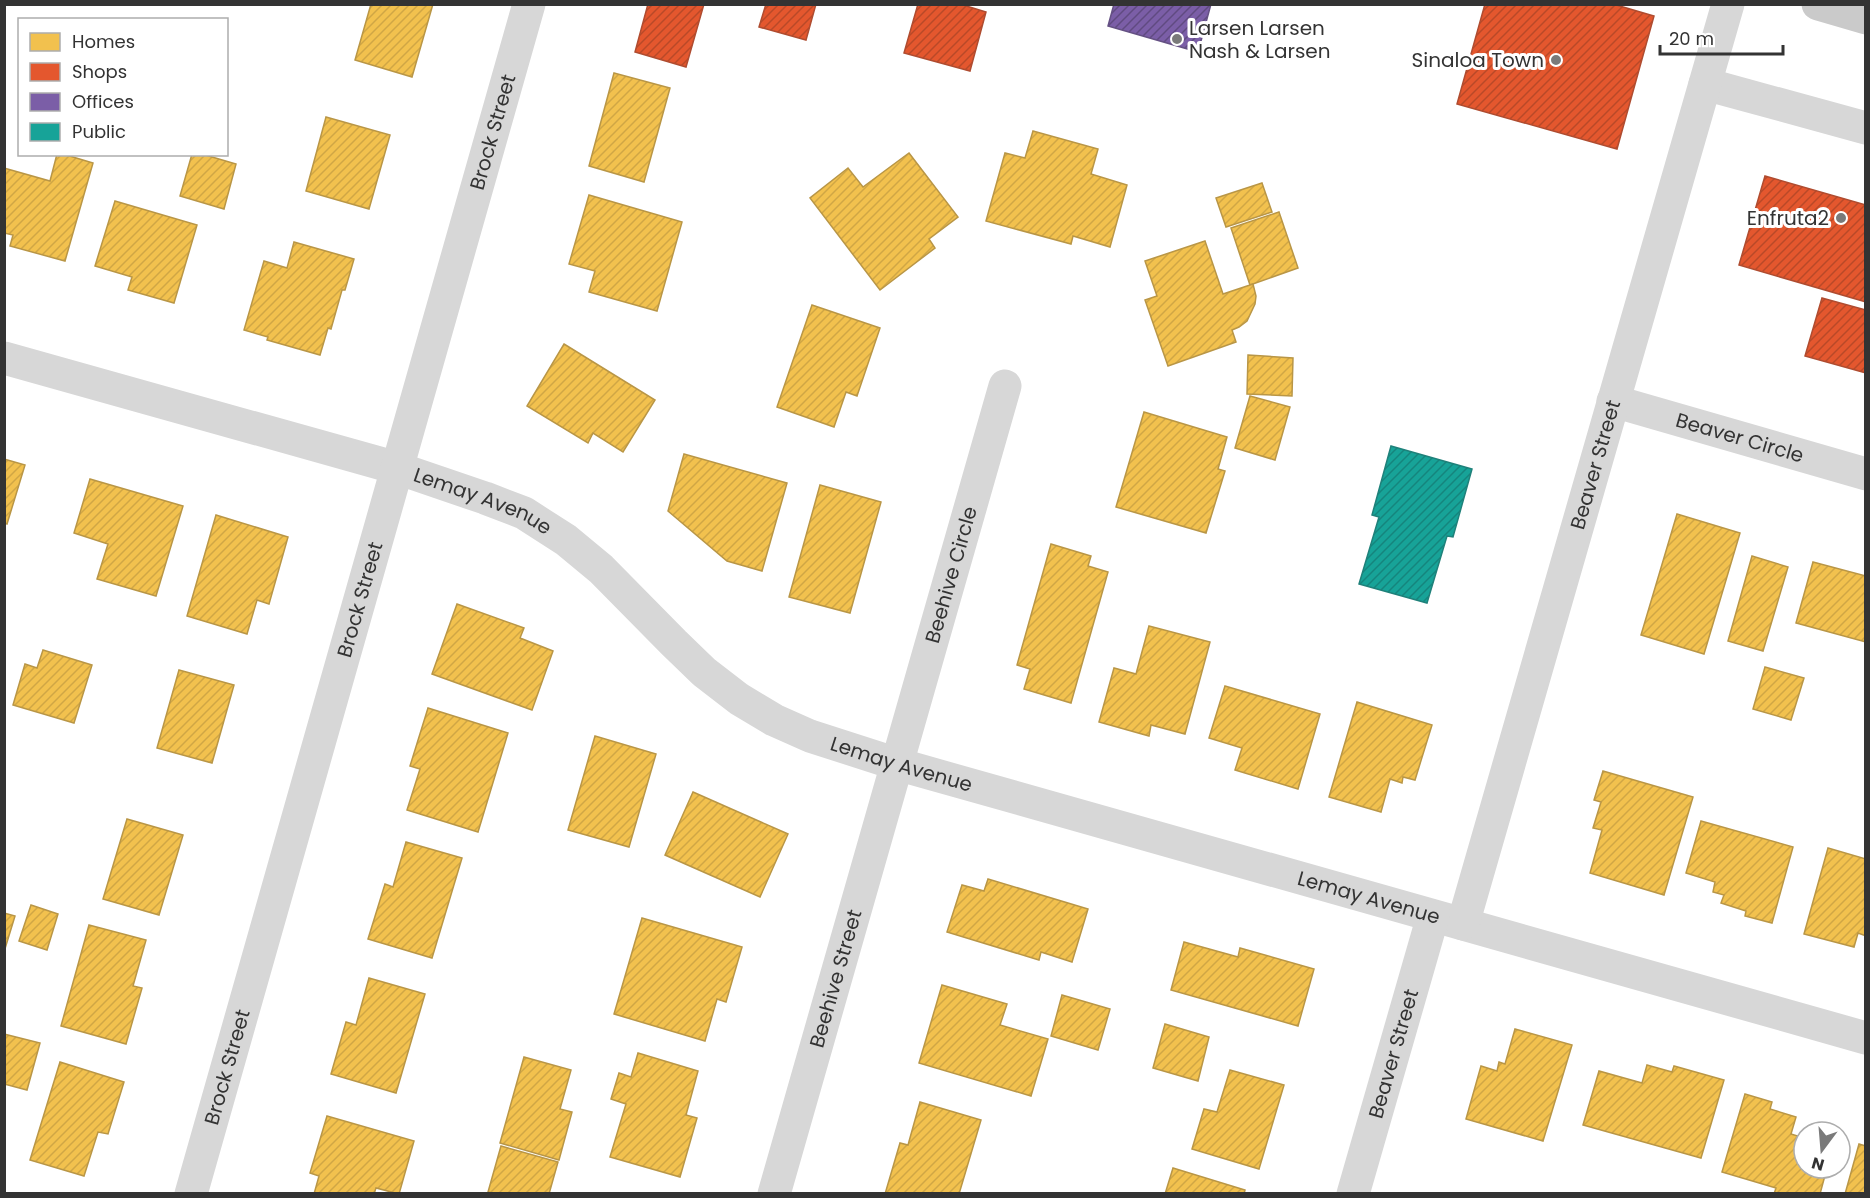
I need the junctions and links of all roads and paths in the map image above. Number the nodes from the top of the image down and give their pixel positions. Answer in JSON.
{"nodes":[{"id":1,"x":529,"y":4,"type":"edge"},
{"id":2,"x":1728,"y":4,"type":"edge"},
{"id":3,"x":1705,"y":84,"type":"junction"},
{"id":4,"x":1866,"y":128,"type":"edge"},
{"id":5,"x":4,"y":358,"type":"edge"},
{"id":6,"x":1005,"y":386,"type":"dead end"},
{"id":7,"x":1613,"y":401,"type":"junction"},
{"id":8,"x":397,"y":468,"type":"junction"},
{"id":9,"x":1866,"y":474,"type":"edge"},
{"id":10,"x":897,"y":764,"type":"junction"},
{"id":11,"x":1448,"y":920,"type":"junction"},
{"id":12,"x":1866,"y":1038,"type":"edge"},
{"id":13,"x":191,"y":1194,"type":"edge"},
{"id":14,"x":774,"y":1194,"type":"edge"},
{"id":15,"x":1353,"y":1194,"type":"edge"}],
"edges":[{"from":1,"to":8,"type":"street","name":"Brock Street"},
{"from":2,"to":3,"type":"street","name":"Beaver Street"},
{"from":3,"to":4,"type":"street"},
{"from":3,"to":7,"type":"street","name":"Beaver Street"},
{"from":5,"to":8,"type":"street","name":"Lemay Avenue"},
{"from":6,"to":10,"type":"street","name":"Beehive Circle"},
{"from":7,"to":9,"type":"street","name":"Beaver Circle"},
{"from":7,"to":11,"type":"street","name":"Beaver Street"},
{"from":8,"to":10,"type":"street","name":"Lemay Avenue"},
{"from":8,"to":13,"type":"street","name":"Brock Street"},
{"from":10,"to":11,"type":"street","name":"Lemay Avenue"},
{"from":10,"to":14,"type":"street","name":"Beehive Street"},
{"from":11,"to":12,"type":"street","name":"Lemay Avenue"},
{"from":11,"to":15,"type":"street","name":"Beaver Street"}]}
